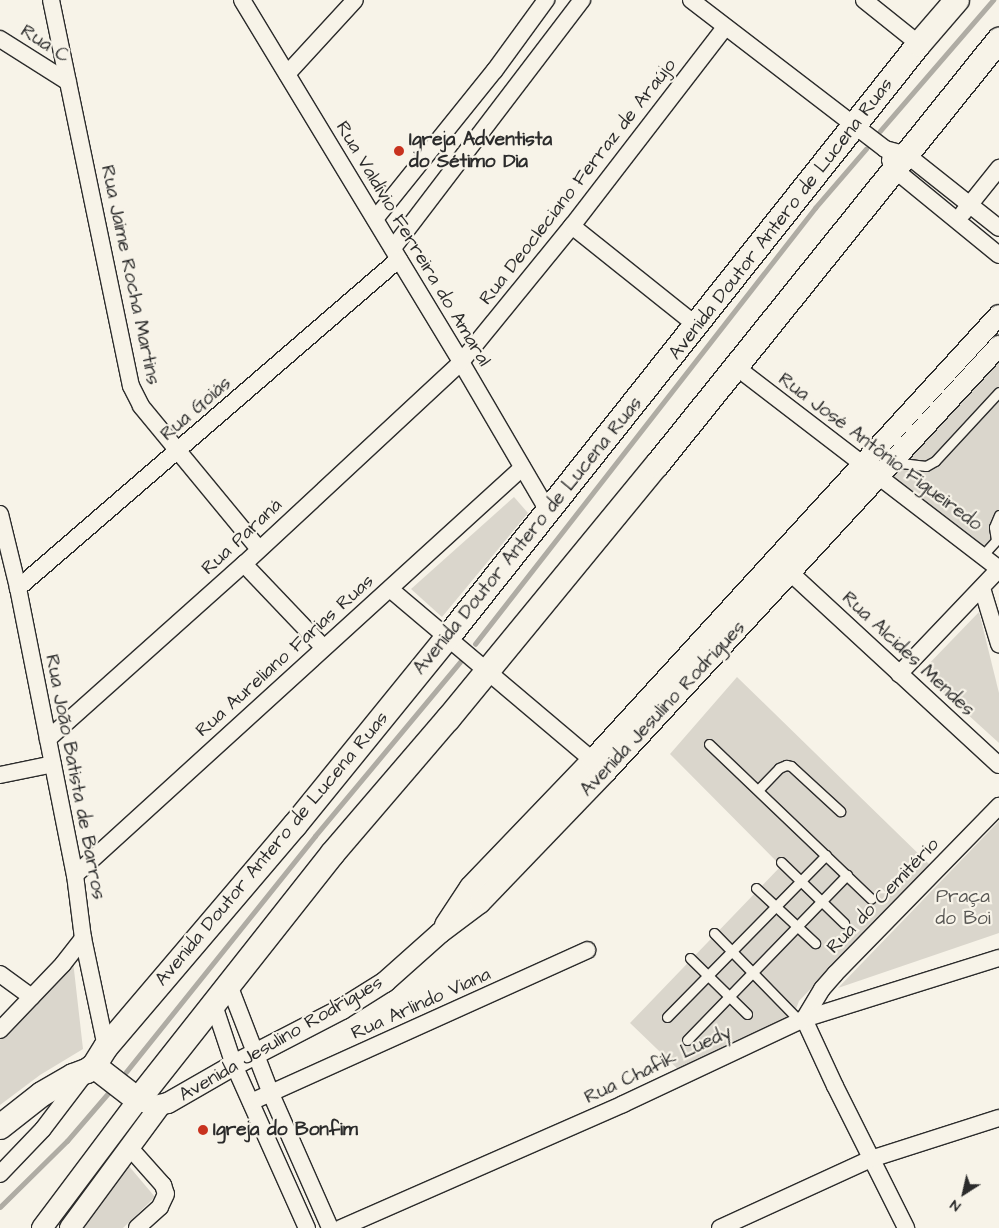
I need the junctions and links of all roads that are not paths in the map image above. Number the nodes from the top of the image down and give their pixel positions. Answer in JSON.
{"nodes":[{"id":1,"x":51,"y":0,"type":"edge"},
{"id":2,"x":242,"y":0,"type":"edge"},
{"id":3,"x":355,"y":0,"type":"edge"},
{"id":4,"x":546,"y":0,"type":"edge"},
{"id":5,"x":582,"y":0,"type":"edge"},
{"id":6,"x":864,"y":0,"type":"edge"},
{"id":7,"x":957,"y":0,"type":"edge"},
{"id":8,"x":696,"y":2,"type":"edge"},
{"id":9,"x":725,"y":27,"type":"junction"},
{"id":10,"x":0,"y":39,"type":"edge"},
{"id":11,"x":999,"y":40,"type":"edge"},
{"id":12,"x":919,"y":44,"type":"junction"},
{"id":13,"x":287,"y":74,"type":"junction"},
{"id":14,"x":68,"y":82,"type":"junction"},
{"id":15,"x":855,"y":126,"type":"junction"},
{"id":16,"x":895,"y":158,"type":"junction"},
{"id":17,"x":999,"y":168,"type":"edge"},
{"id":18,"x":970,"y":204,"type":"junction"},
{"id":19,"x":375,"y":219,"type":"junction"},
{"id":20,"x":956,"y":220,"type":"junction"},
{"id":21,"x":572,"y":226,"type":"junction"},
{"id":22,"x":999,"y":228,"type":"edge"},
{"id":23,"x":396,"y":254,"type":"junction"},
{"id":24,"x":999,"y":255,"type":"edge"},
{"id":25,"x":999,"y":316,"type":"edge"},
{"id":26,"x":696,"y":325,"type":"junction"},
{"id":27,"x":999,"y":346,"type":"edge"},
{"id":28,"x":461,"y":362,"type":"junction"},
{"id":29,"x":736,"y":367,"type":"junction"},
{"id":30,"x":999,"y":392,"type":"edge"},
{"id":31,"x":177,"y":452,"type":"junction"},
{"id":32,"x":892,"y":462,"type":"junction"},
{"id":33,"x":861,"y":464,"type":"junction"},
{"id":34,"x":522,"y":468,"type":"junction"},
{"id":35,"x":879,"y":477,"type":"junction"},
{"id":36,"x":548,"y":511,"type":"junction"},
{"id":37,"x":999,"y":515,"type":"edge"},
{"id":38,"x":0,"y":517,"type":"edge"},
{"id":39,"x":997,"y":538,"type":"edge"},
{"id":40,"x":259,"y":549,"type":"junction"},
{"id":41,"x":982,"y":556,"type":"junction"},
{"id":42,"x":244,"y":564,"type":"junction"},
{"id":43,"x":782,"y":565,"type":"junction"},
{"id":44,"x":999,"y":569,"type":"edge"},
{"id":45,"x":18,"y":588,"type":"junction"},
{"id":46,"x":982,"y":588,"type":"junction"},
{"id":47,"x":390,"y":589,"type":"junction"},
{"id":48,"x":994,"y":609,"type":"edge"},
{"id":49,"x":448,"y":637,"type":"junction"},
{"id":50,"x":999,"y":644,"type":"edge"},
{"id":51,"x":323,"y":647,"type":"junction"},
{"id":52,"x":487,"y":670,"type":"junction"},
{"id":53,"x":899,"y":674,"type":"junction"},
{"id":54,"x":48,"y":739,"type":"junction"},
{"id":55,"x":709,"y":744,"type":"dead end"},
{"id":56,"x":52,"y":764,"type":"junction"},
{"id":57,"x":999,"y":765,"type":"edge"},
{"id":58,"x":599,"y":766,"type":"junction"},
{"id":59,"x":0,"y":775,"type":"edge"},
{"id":60,"x":758,"y":790,"type":"junction"},
{"id":61,"x":999,"y":806,"type":"edge"},
{"id":62,"x":840,"y":811,"type":"dead end"},
{"id":63,"x":826,"y":855,"type":"junction"},
{"id":64,"x":781,"y":862,"type":"dead end"},
{"id":65,"x":75,"y":875,"type":"junction"},
{"id":66,"x":847,"y":875,"type":"junction"},
{"id":67,"x":800,"y":881,"type":"junction"},
{"id":68,"x":756,"y":888,"type":"dead end"},
{"id":69,"x":871,"y":899,"type":"dead end"},
{"id":70,"x":822,"y":902,"type":"junction"},
{"id":71,"x":775,"y":906,"type":"junction"},
{"id":72,"x":844,"y":923,"type":"dead end"},
{"id":73,"x":797,"y":927,"type":"junction"},
{"id":74,"x":714,"y":933,"type":"dead end"},
{"id":75,"x":83,"y":938,"type":"junction"},
{"id":76,"x":815,"y":943,"type":"dead end"},
{"id":77,"x":587,"y":950,"type":"dead end"},
{"id":78,"x":732,"y":950,"type":"junction"},
{"id":79,"x":690,"y":958,"type":"dead end"},
{"id":80,"x":999,"y":958,"type":"edge"},
{"id":81,"x":753,"y":972,"type":"junction"},
{"id":82,"x":0,"y":974,"type":"edge"},
{"id":83,"x":708,"y":975,"type":"junction"},
{"id":84,"x":229,"y":985,"type":"junction"},
{"id":85,"x":729,"y":996,"type":"junction"},
{"id":86,"x":32,"y":997,"type":"junction"},
{"id":87,"x":214,"y":1005,"type":"junction"},
{"id":88,"x":747,"y":1014,"type":"dead end"},
{"id":89,"x":667,"y":1016,"type":"dead end"},
{"id":90,"x":802,"y":1020,"type":"junction"},
{"id":91,"x":0,"y":1030,"type":"edge"},
{"id":92,"x":687,"y":1040,"type":"dead end"},
{"id":93,"x":256,"y":1054,"type":"junction"},
{"id":94,"x":96,"y":1061,"type":"junction"},
{"id":95,"x":234,"y":1065,"type":"junction"},
{"id":96,"x":270,"y":1094,"type":"junction"},
{"id":97,"x":138,"y":1100,"type":"junction"},
{"id":98,"x":251,"y":1102,"type":"junction"},
{"id":99,"x":160,"y":1106,"type":"junction"},
{"id":100,"x":999,"y":1118,"type":"edge"},
{"id":101,"x":0,"y":1127,"type":"edge"},
{"id":102,"x":130,"y":1148,"type":"junction"},
{"id":103,"x":871,"y":1158,"type":"junction"},
{"id":104,"x":0,"y":1174,"type":"edge"},
{"id":105,"x":42,"y":1228,"type":"edge"},
{"id":106,"x":70,"y":1228,"type":"edge"},
{"id":107,"x":138,"y":1228,"type":"edge"},
{"id":108,"x":307,"y":1228,"type":"edge"},
{"id":109,"x":330,"y":1228,"type":"edge"},
{"id":110,"x":341,"y":1228,"type":"edge"},
{"id":111,"x":720,"y":1228,"type":"edge"},
{"id":112,"x":906,"y":1228,"type":"edge"}],
"edges":[{"from":1,"to":14,"type":"street","name":"Rua Jaime Rocha Martins"},
{"from":2,"to":13,"type":"street","name":"Rua Valdívio Ferreira do Amaral"},
{"from":3,"to":13,"type":"street"},
{"from":4,"to":19,"type":"street"},
{"from":5,"to":23,"type":"street","name":"Rua Goiás"},
{"from":6,"to":12,"type":"street"},
{"from":7,"to":12,"type":"main road","name":"Avenida Doutor Antero de Lucena Ruas"},
{"from":8,"to":9,"type":"street"},
{"from":9,"to":15,"type":"street"},
{"from":9,"to":21,"type":"street","name":"Rua Deocleciano Ferraz de Araújo"},
{"from":10,"to":14,"type":"street","name":"Rua C"},
{"from":11,"to":16,"type":"main road"},
{"from":12,"to":15,"type":"main road","name":"Avenida Doutor Antero de Lucena Ruas"},
{"from":13,"to":19,"type":"street","name":"Rua Valdívio Ferreira do Amaral"},
{"from":14,"to":31,"type":"street","name":"Rua Jaime Rocha Martins"},
{"from":15,"to":16,"type":"street"},
{"from":15,"to":26,"type":"main road","name":"Avenida Doutor Antero de Lucena Ruas"},
{"from":16,"to":18,"type":"street"},
{"from":16,"to":20,"type":"street"},
{"from":16,"to":29,"type":"main road"},
{"from":17,"to":18,"type":"street"},
{"from":18,"to":20,"type":"street"},
{"from":18,"to":22,"type":"street"},
{"from":19,"to":23,"type":"street","name":"Rua Valdívio Ferreira do Amaral"},
{"from":20,"to":24,"type":"street"},
{"from":21,"to":26,"type":"street"},
{"from":21,"to":28,"type":"street","name":"Rua Deocleciano Ferraz de Araújo"},
{"from":23,"to":28,"type":"street","name":"Rua Valdívio Ferreira do Amaral"},
{"from":23,"to":31,"type":"street","name":"Rua Goiás"},
{"from":25,"to":33,"type":"street","name":"Avenida Jesulino Rodrigues"},
{"from":26,"to":36,"type":"main road","name":"Avenida Doutor Antero de Lucena Ruas"},
{"from":27,"to":32,"type":"street","name":"Avenida Jesulino Rodrigues"},
{"from":28,"to":34,"type":"street","name":"Rua Valdívio Ferreira do Amaral"},
{"from":28,"to":40,"type":"street","name":"Rua Paraná"},
{"from":29,"to":33,"type":"street","name":"Rua José Antônio Figueiredo"},
{"from":29,"to":52,"type":"main road"},
{"from":30,"to":32,"type":"lane"},
{"from":31,"to":40,"type":"street","name":"Rua Jaime Rocha Martins"},
{"from":31,"to":45,"type":"street","name":"Rua Goiás"},
{"from":32,"to":35,"type":"street","name":"Avenida Jesulino Rodrigues"},
{"from":33,"to":35,"type":"street","name":"Rua José Antônio Figueiredo"},
{"from":33,"to":43,"type":"street","name":"Avenida Jesulino Rodrigues"},
{"from":34,"to":36,"type":"street","name":"Rua Valdívio Ferreira do Amaral"},
{"from":34,"to":47,"type":"street","name":"Rua Aureliano Farias Ruas"},
{"from":35,"to":41,"type":"street","name":"Rua José Antônio Figueiredo"},
{"from":35,"to":43,"type":"street","name":"Avenida Jesulino Rodrigues"},
{"from":36,"to":49,"type":"main road","name":"Avenida Doutor Antero de Lucena Ruas"},
{"from":37,"to":39,"type":"lane"},
{"from":38,"to":45,"type":"street","name":"Rua João Batista de Barros"},
{"from":39,"to":41,"type":"lane"},
{"from":40,"to":42,"type":"street","name":"Rua Paraná"},
{"from":41,"to":44,"type":"street","name":"Rua José Antônio Figueiredo"},
{"from":42,"to":51,"type":"street"},
{"from":42,"to":54,"type":"street","name":"Rua Paraná"},
{"from":43,"to":53,"type":"street","name":"Rua Alcides Mendes"},
{"from":43,"to":58,"type":"street","name":"Avenida Jesulino Rodrigues"},
{"from":44,"to":46,"type":"street"},
{"from":45,"to":54,"type":"street","name":"Rua João Batista de Barros"},
{"from":46,"to":48,"type":"street"},
{"from":46,"to":53,"type":"street"},
{"from":47,"to":49,"type":"street"},
{"from":47,"to":51,"type":"street","name":"Rua Aureliano Farias Ruas"},
{"from":48,"to":50,"type":"street"},
{"from":49,"to":52,"type":"street"},
{"from":49,"to":94,"type":"main road","name":"Avenida Doutor Antero de Lucena Ruas"},
{"from":51,"to":65,"type":"street","name":"Rua Aureliano Farias Ruas"},
{"from":52,"to":58,"type":"street"},
{"from":52,"to":84,"type":"main road"},
{"from":53,"to":57,"type":"street","name":"Rua Alcides Mendes"},
{"from":54,"to":56,"type":"street","name":"Rua João Batista de Barros"},
{"from":55,"to":60,"type":"lane"},
{"from":56,"to":59,"type":"street"},
{"from":56,"to":65,"type":"street","name":"Rua João Batista de Barros"},
{"from":58,"to":93,"type":"street","name":"Avenida Jesulino Rodrigues"},
{"from":60,"to":62,"type":"lane"},
{"from":60,"to":63,"type":"lane"},
{"from":61,"to":90,"type":"street","name":"Rua do Cemitério"},
{"from":63,"to":66,"type":"lane"},
{"from":63,"to":67,"type":"lane"},
{"from":64,"to":67,"type":"lane"},
{"from":65,"to":75,"type":"street","name":"Rua João Batista de Barros"},
{"from":66,"to":69,"type":"lane"},
{"from":66,"to":70,"type":"lane"},
{"from":67,"to":70,"type":"lane"},
{"from":67,"to":71,"type":"lane"},
{"from":68,"to":71,"type":"lane"},
{"from":70,"to":72,"type":"lane"},
{"from":70,"to":73,"type":"lane"},
{"from":71,"to":73,"type":"lane"},
{"from":71,"to":78,"type":"lane"},
{"from":73,"to":76,"type":"lane"},
{"from":73,"to":81,"type":"lane"},
{"from":74,"to":78,"type":"lane"},
{"from":75,"to":86,"type":"street"},
{"from":75,"to":94,"type":"street","name":"Rua João Batista de Barros"},
{"from":77,"to":96,"type":"street","name":"Rua Arlindo Viana"},
{"from":78,"to":81,"type":"lane"},
{"from":78,"to":83,"type":"lane"},
{"from":79,"to":83,"type":"lane"},
{"from":80,"to":90,"type":"street","name":"Rua Chafik Luedy"},
{"from":81,"to":85,"type":"lane"},
{"from":81,"to":90,"type":"lane"},
{"from":82,"to":86,"type":"street"},
{"from":83,"to":85,"type":"lane"},
{"from":83,"to":89,"type":"lane"},
{"from":84,"to":87,"type":"main road"},
{"from":84,"to":93,"type":"street"},
{"from":85,"to":88,"type":"lane"},
{"from":85,"to":92,"type":"lane"},
{"from":86,"to":91,"type":"street"},
{"from":87,"to":95,"type":"street"},
{"from":87,"to":97,"type":"main road"},
{"from":90,"to":103,"type":"street"},
{"from":90,"to":110,"type":"street","name":"Rua Chafik Luedy"},
{"from":93,"to":95,"type":"street","name":"Avenida Jesulino Rodrigues"},
{"from":93,"to":96,"type":"street"},
{"from":94,"to":97,"type":"main road"},
{"from":94,"to":101,"type":"main road"},
{"from":94,"to":104,"type":"street"},
{"from":95,"to":98,"type":"street"},
{"from":95,"to":99,"type":"street","name":"Avenida Jesulino Rodrigues"},
{"from":96,"to":98,"type":"street","name":"Rua Arlindo Viana"},
{"from":96,"to":109,"type":"street"},
{"from":97,"to":99,"type":"street","name":"Avenida Jesulino Rodrigues"},
{"from":97,"to":105,"type":"street"},
{"from":98,"to":108,"type":"street"},
{"from":99,"to":102,"type":"street"},
{"from":100,"to":103,"type":"street"},
{"from":102,"to":106,"type":"street"},
{"from":102,"to":107,"type":"street"},
{"from":103,"to":111,"type":"street"},
{"from":103,"to":112,"type":"street"}]}
